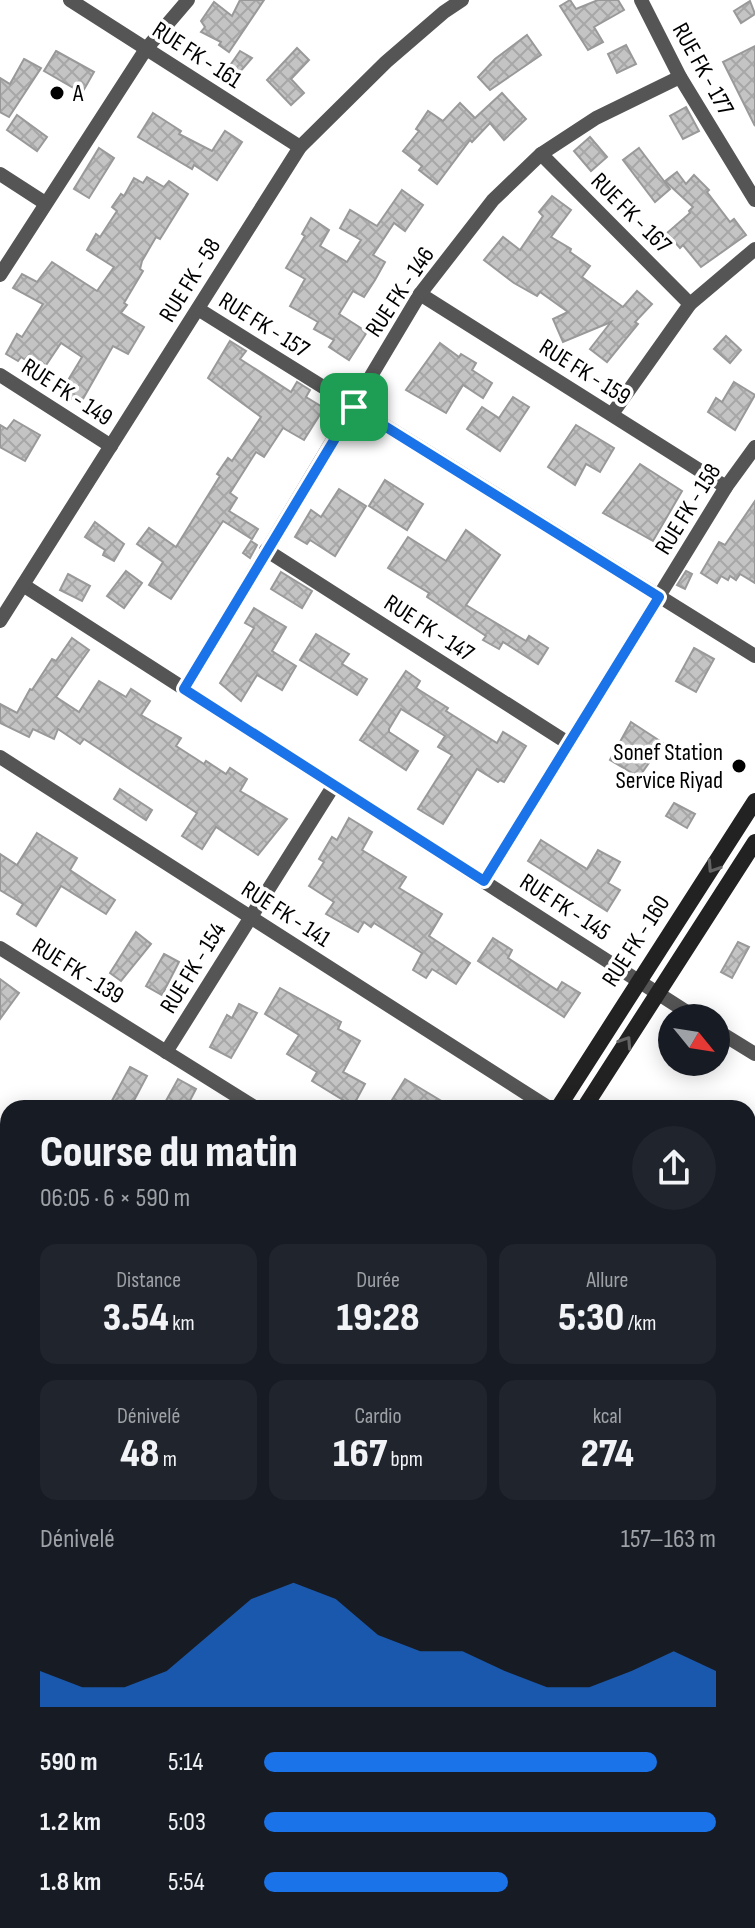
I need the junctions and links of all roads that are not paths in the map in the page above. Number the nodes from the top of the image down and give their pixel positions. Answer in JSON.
{"nodes":[{"id":1,"x":70,"y":0,"type":"edge"},
{"id":2,"x":188,"y":0,"type":"edge"},
{"id":3,"x":462,"y":0,"type":"edge"},
{"id":4,"x":641,"y":0,"type":"edge"},
{"id":5,"x":146,"y":49,"type":"junction"},
{"id":6,"x":680,"y":77,"type":"junction"},
{"id":7,"x":300,"y":147,"type":"junction"},
{"id":8,"x":541,"y":154,"type":"junction"},
{"id":9,"x":0,"y":174,"type":"edge"},
{"id":10,"x":755,"y":200,"type":"edge"},
{"id":11,"x":45,"y":203,"type":"junction"},
{"id":12,"x":755,"y":249,"type":"edge"},
{"id":13,"x":0,"y":275,"type":"edge"},
{"id":14,"x":420,"y":294,"type":"junction"},
{"id":15,"x":690,"y":304,"type":"junction"},
{"id":16,"x":198,"y":309,"type":"junction"},
{"id":17,"x":0,"y":375,"type":"edge"},
{"id":18,"x":354,"y":407,"type":"junction"},
{"id":19,"x":612,"y":414,"type":"junction"},
{"id":20,"x":111,"y":446,"type":"junction"},
{"id":21,"x":755,"y":447,"type":"edge"},
{"id":22,"x":726,"y":487,"type":"junction"},
{"id":23,"x":266,"y":550,"type":"junction"},
{"id":24,"x":23,"y":585,"type":"junction"},
{"id":25,"x":659,"y":597,"type":"junction"},
{"id":26,"x":0,"y":621,"type":"edge"},
{"id":27,"x":755,"y":656,"type":"edge"},
{"id":28,"x":184,"y":689,"type":"junction"},
{"id":29,"x":568,"y":743,"type":"junction"},
{"id":30,"x":0,"y":757,"type":"edge"},
{"id":31,"x":334,"y":785,"type":"junction"},
{"id":32,"x":755,"y":801,"type":"edge"},
{"id":33,"x":755,"y":842,"type":"edge"},
{"id":34,"x":484,"y":881,"type":"junction"},
{"id":35,"x":250,"y":917,"type":"junction"},
{"id":36,"x":0,"y":948,"type":"edge"},
{"id":37,"x":639,"y":981,"type":"junction"},
{"id":38,"x":657,"y":994,"type":"junction"},
{"id":39,"x":673,"y":1004,"type":"edge"},
{"id":40,"x":730,"y":1039,"type":"edge"},
{"id":41,"x":166,"y":1052,"type":"junction"},
{"id":42,"x":755,"y":1054,"type":"edge"},
{"id":43,"x":243,"y":1100,"type":"edge"},
{"id":44,"x":536,"y":1100,"type":"edge"},
{"id":45,"x":563,"y":1100,"type":"edge"},
{"id":46,"x":589,"y":1100,"type":"edge"}],
"edges":[{"from":1,"to":5,"type":"street","name":"RUE FK - 161"},
{"from":2,"to":5,"type":"street"},
{"from":3,"to":7,"type":"street","name":"RUE FK - 58"},
{"from":4,"to":6,"type":"street","name":"RUE FK - 177"},
{"from":5,"to":7,"type":"street","name":"RUE FK - 161"},
{"from":5,"to":11,"type":"street"},
{"from":6,"to":8,"type":"street","name":"RUE FK - 146"},
{"from":6,"to":10,"type":"street","name":"RUE FK - 177"},
{"from":7,"to":16,"type":"street","name":"RUE FK - 58"},
{"from":8,"to":14,"type":"street","name":"RUE FK - 146"},
{"from":8,"to":15,"type":"street","name":"RUE FK - 167"},
{"from":9,"to":11,"type":"street"},
{"from":11,"to":13,"type":"street"},
{"from":12,"to":15,"type":"street"},
{"from":14,"to":18,"type":"street","name":"RUE FK - 146"},
{"from":14,"to":19,"type":"street","name":"RUE FK - 159"},
{"from":15,"to":19,"type":"street"},
{"from":16,"to":18,"type":"street","name":"RUE FK - 157"},
{"from":16,"to":20,"type":"street","name":"RUE FK - 58"},
{"from":17,"to":20,"type":"street","name":"RUE FK - 149"},
{"from":18,"to":23,"type":"street","name":"RUE FK - 146"},
{"from":18,"to":25,"type":"street","name":"RUE FK - 157"},
{"from":19,"to":22,"type":"street","name":"RUE FK - 159"},
{"from":20,"to":24,"type":"street","name":"RUE FK - 58"},
{"from":21,"to":22,"type":"street","name":"RUE FK - 158"},
{"from":22,"to":25,"type":"street","name":"RUE FK - 158"},
{"from":23,"to":28,"type":"street","name":"RUE FK - 146"},
{"from":23,"to":29,"type":"street","name":"RUE FK - 147"},
{"from":24,"to":26,"type":"street","name":"RUE FK - 58"},
{"from":24,"to":28,"type":"street","name":"RUE FK - 145"},
{"from":25,"to":27,"type":"street","name":"RUE FK - 157"},
{"from":25,"to":29,"type":"street","name":"RUE FK - 158"},
{"from":28,"to":31,"type":"street","name":"RUE FK - 145"},
{"from":29,"to":34,"type":"street","name":"RUE FK - 158"},
{"from":30,"to":35,"type":"street","name":"RUE FK - 141"},
{"from":31,"to":34,"type":"street","name":"RUE FK - 145"},
{"from":31,"to":35,"type":"street","name":"RUE FK - 154"},
{"from":32,"to":37,"type":"main road","name":"RUE FK - 160","one_way":true},
{"from":33,"to":38,"type":"main road","name":"RUE FK - 160"},
{"from":34,"to":37,"type":"street","name":"RUE FK - 145"},
{"from":35,"to":41,"type":"street","name":"RUE FK - 154"},
{"from":35,"to":44,"type":"street","name":"RUE FK - 141"},
{"from":36,"to":41,"type":"street","name":"RUE FK - 139"},
{"from":37,"to":38,"type":"street","name":"RUE FK - 145"},
{"from":37,"to":45,"type":"main road","name":"RUE FK - 160"},
{"from":38,"to":39,"type":"street","name":"RUE FK - 145"},
{"from":46,"to":38,"type":"main road","name":"RUE FK - 160","one_way":true},
{"from":40,"to":42,"type":"street"},
{"from":41,"to":43,"type":"street","name":"RUE FK - 139"}]}
